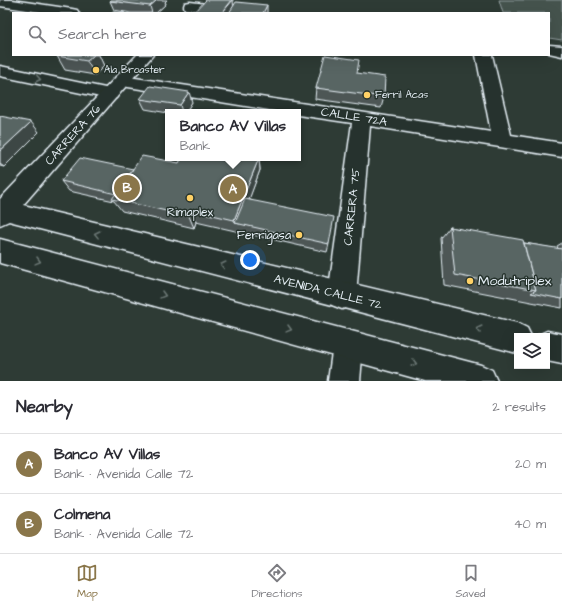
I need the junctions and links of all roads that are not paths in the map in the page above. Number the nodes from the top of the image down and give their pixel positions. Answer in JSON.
{"nodes":[{"id":1,"x":0,"y":2,"type":"edge"},
{"id":2,"x":189,"y":6,"type":"edge"},
{"id":3,"x":65,"y":12,"type":"edge"},
{"id":4,"x":240,"y":12,"type":"edge"},
{"id":5,"x":550,"y":49,"type":"edge"},
{"id":6,"x":562,"y":51,"type":"edge"},
{"id":7,"x":144,"y":56,"type":"edge"},
{"id":8,"x":484,"y":56,"type":"edge"},
{"id":9,"x":0,"y":71,"type":"edge"},
{"id":10,"x":116,"y":87,"type":"junction"},
{"id":11,"x":291,"y":109,"type":"edge"},
{"id":12,"x":301,"y":110,"type":"edge"},
{"id":13,"x":362,"y":118,"type":"junction"},
{"id":14,"x":502,"y":140,"type":"junction"},
{"id":15,"x":562,"y":150,"type":"edge"},
{"id":16,"x":1,"y":212,"type":"edge"},
{"id":17,"x":0,"y":251,"type":"edge"},
{"id":18,"x":342,"y":296,"type":"junction"},
{"id":19,"x":514,"y":337,"type":"edge"},
{"id":20,"x":348,"y":345,"type":"junction"},
{"id":21,"x":550,"y":347,"type":"edge"},
{"id":22,"x":562,"y":349,"type":"edge"},
{"id":23,"x":344,"y":381,"type":"edge"},
{"id":24,"x":481,"y":381,"type":"edge"}],
"edges":[{"from":1,"to":3,"type":"street"},
{"from":2,"to":4,"type":"street"},
{"from":5,"to":6,"type":"street"},
{"from":7,"to":10,"type":"street","name":"CARRERA 76"},
{"from":8,"to":14,"type":"street"},
{"from":9,"to":10,"type":"street","name":"CALLE 72A","one_way":true},
{"from":10,"to":11,"type":"street","name":"CALLE 72A"},
{"from":10,"to":16,"type":"street","name":"CARRERA 76"},
{"from":12,"to":13,"type":"street","name":"CALLE 72A"},
{"from":13,"to":14,"type":"street","name":"CALLE 72A"},
{"from":13,"to":18,"type":"street","name":"CARRERA 75"},
{"from":14,"to":15,"type":"street","name":"CALLE 72A"},
{"from":18,"to":16,"type":"street","name":"AVENIDA CALLE 72","one_way":true},
{"from":17,"to":20,"type":"street","one_way":true},
{"from":19,"to":18,"type":"street","name":"AVENIDA CALLE 72","one_way":true},
{"from":20,"to":23,"type":"street"},
{"from":20,"to":24,"type":"street","one_way":true},
{"from":21,"to":22,"type":"street"}]}
